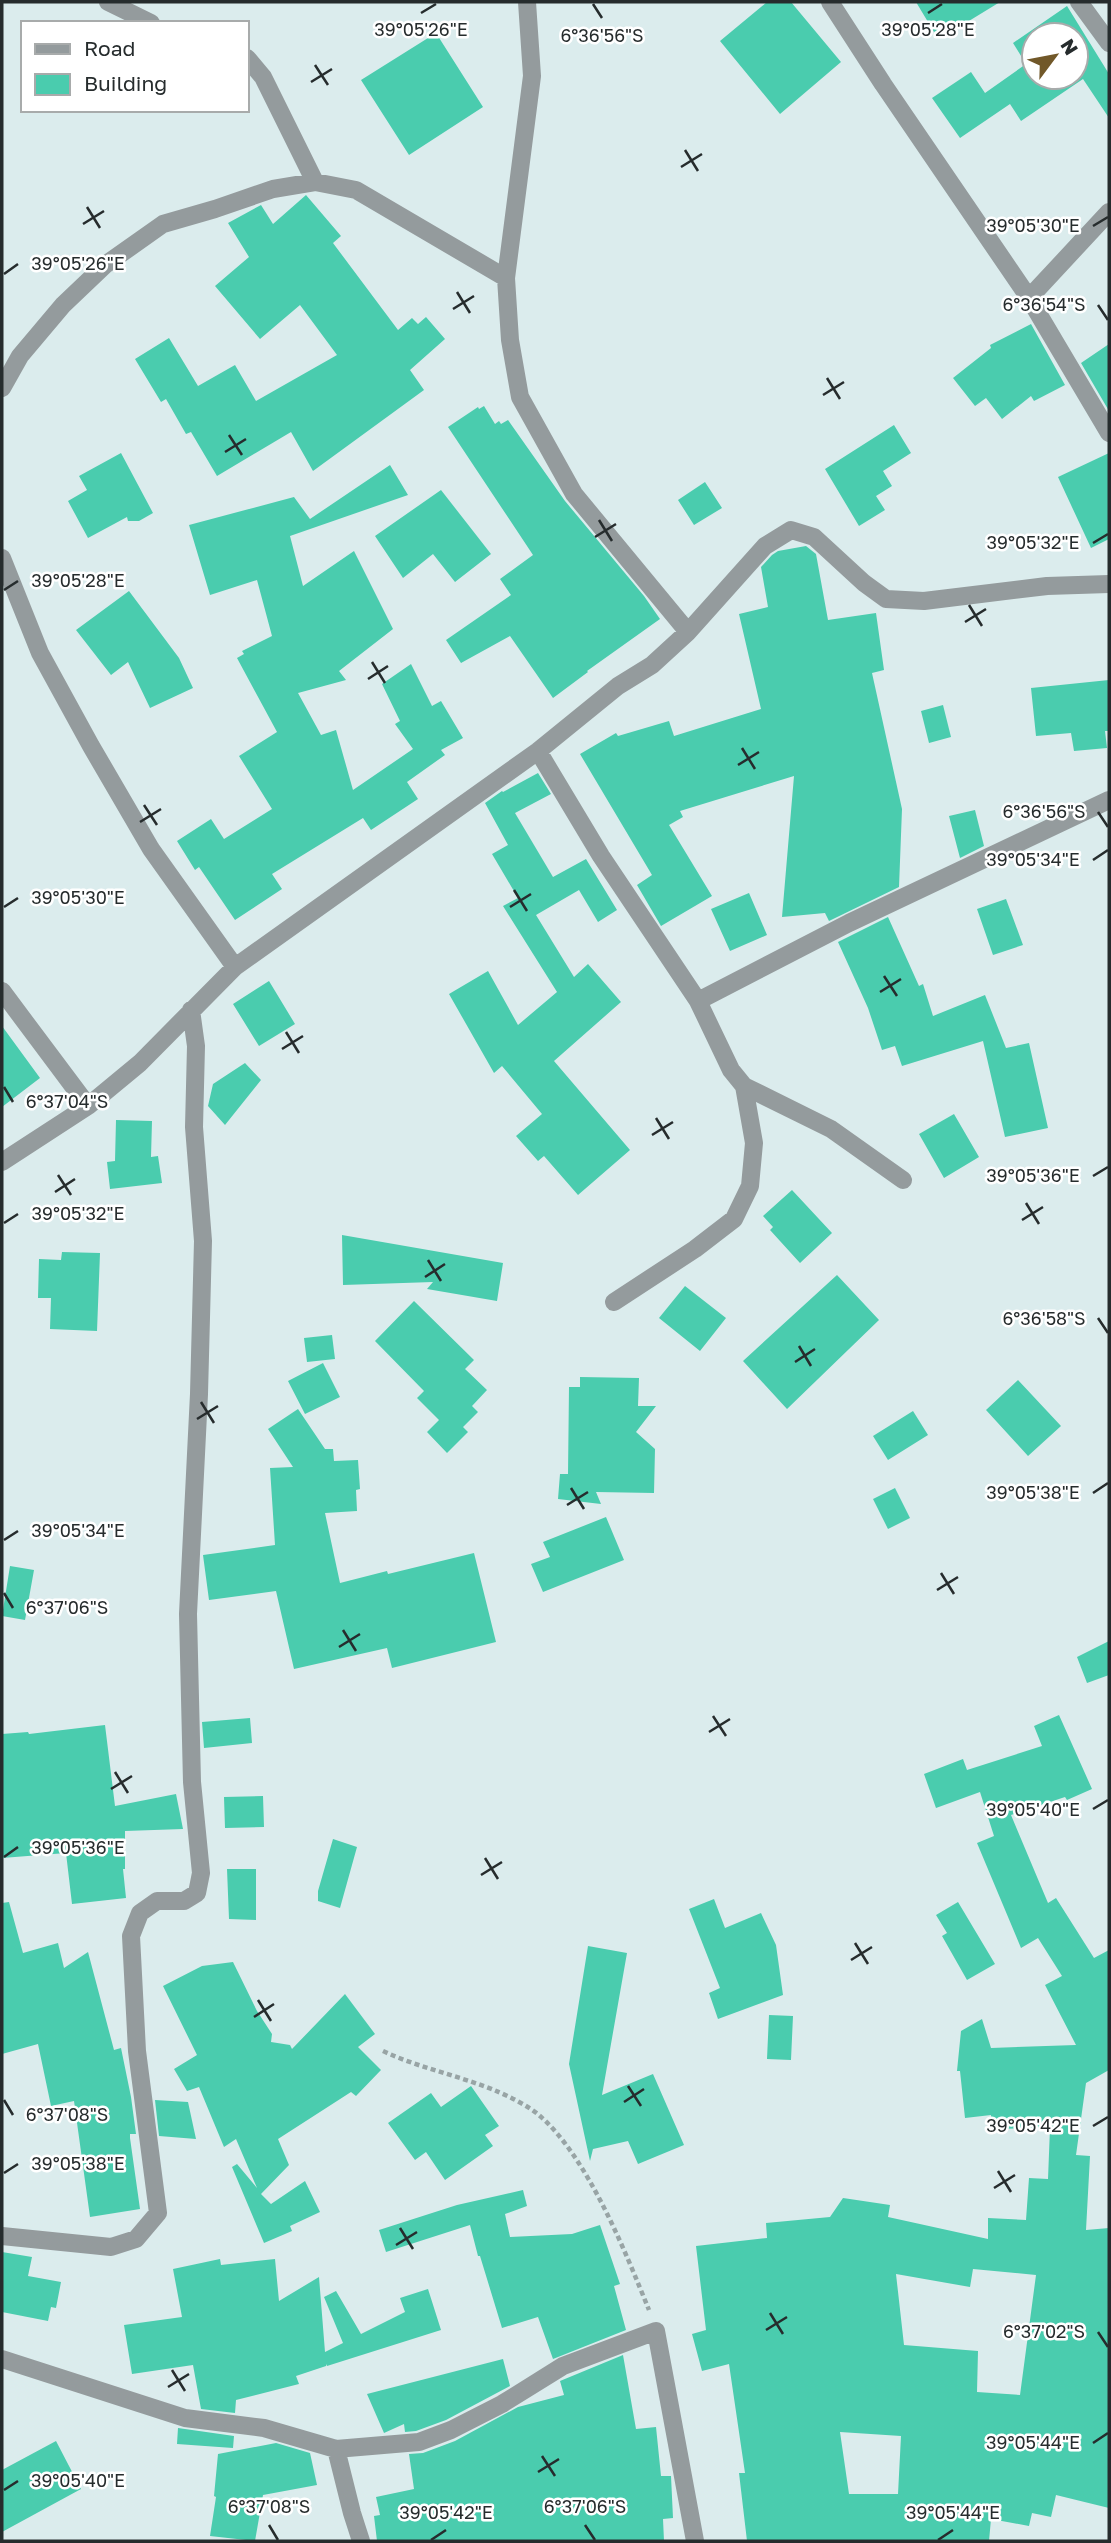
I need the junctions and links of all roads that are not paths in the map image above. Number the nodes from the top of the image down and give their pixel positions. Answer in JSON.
{"nodes":[{"id":1,"x":108,"y":2,"type":"edge"},
{"id":2,"x":527,"y":2,"type":"edge"},
{"id":3,"x":830,"y":2,"type":"edge"},
{"id":4,"x":1079,"y":2,"type":"edge"},
{"id":5,"x":147,"y":21,"type":"edge"},
{"id":6,"x":1109,"y":43,"type":"edge"},
{"id":7,"x":248,"y":59,"type":"edge"},
{"id":8,"x":315,"y":182,"type":"junction"},
{"id":9,"x":1109,"y":212,"type":"edge"},
{"id":10,"x":506,"y":278,"type":"junction"},
{"id":11,"x":1029,"y":298,"type":"junction"},
{"id":12,"x":2,"y":388,"type":"edge"},
{"id":13,"x":1109,"y":433,"type":"edge"},
{"id":14,"x":2,"y":558,"type":"edge"},
{"id":15,"x":1109,"y":584,"type":"edge"},
{"id":16,"x":688,"y":632,"type":"junction"},
{"id":17,"x":538,"y":751,"type":"junction"},
{"id":18,"x":1109,"y":800,"type":"edge"},
{"id":19,"x":235,"y":967,"type":"junction"},
{"id":20,"x":2,"y":990,"type":"edge"},
{"id":21,"x":698,"y":1000,"type":"junction"},
{"id":22,"x":191,"y":1010,"type":"junction"},
{"id":23,"x":744,"y":1086,"type":"junction"},
{"id":24,"x":88,"y":1106,"type":"junction"},
{"id":25,"x":2,"y":1162,"type":"edge"},
{"id":26,"x":903,"y":1180,"type":"dead end"},
{"id":27,"x":614,"y":1302,"type":"dead end"},
{"id":28,"x":2,"y":2236,"type":"edge"},
{"id":29,"x":2,"y":2359,"type":"edge"},
{"id":30,"x":336,"y":2449,"type":"junction"},
{"id":31,"x":361,"y":2541,"type":"edge"},
{"id":32,"x":695,"y":2541,"type":"edge"}],
"edges":[{"from":1,"to":5,"type":"street"},
{"from":2,"to":10,"type":"street"},
{"from":3,"to":11,"type":"street"},
{"from":4,"to":6,"type":"street"},
{"from":7,"to":8,"type":"street"},
{"from":8,"to":10,"type":"street"},
{"from":8,"to":12,"type":"street"},
{"from":9,"to":11,"type":"street"},
{"from":10,"to":16,"type":"street"},
{"from":11,"to":13,"type":"street"},
{"from":14,"to":19,"type":"street"},
{"from":15,"to":16,"type":"street"},
{"from":16,"to":17,"type":"street"},
{"from":17,"to":19,"type":"street"},
{"from":17,"to":21,"type":"street"},
{"from":18,"to":21,"type":"street"},
{"from":19,"to":22,"type":"street"},
{"from":20,"to":24,"type":"street"},
{"from":21,"to":23,"type":"street"},
{"from":22,"to":24,"type":"street"},
{"from":22,"to":28,"type":"street"},
{"from":23,"to":26,"type":"street"},
{"from":23,"to":27,"type":"street"},
{"from":24,"to":25,"type":"street"},
{"from":29,"to":30,"type":"street"},
{"from":30,"to":31,"type":"street"},
{"from":30,"to":32,"type":"street"}]}
